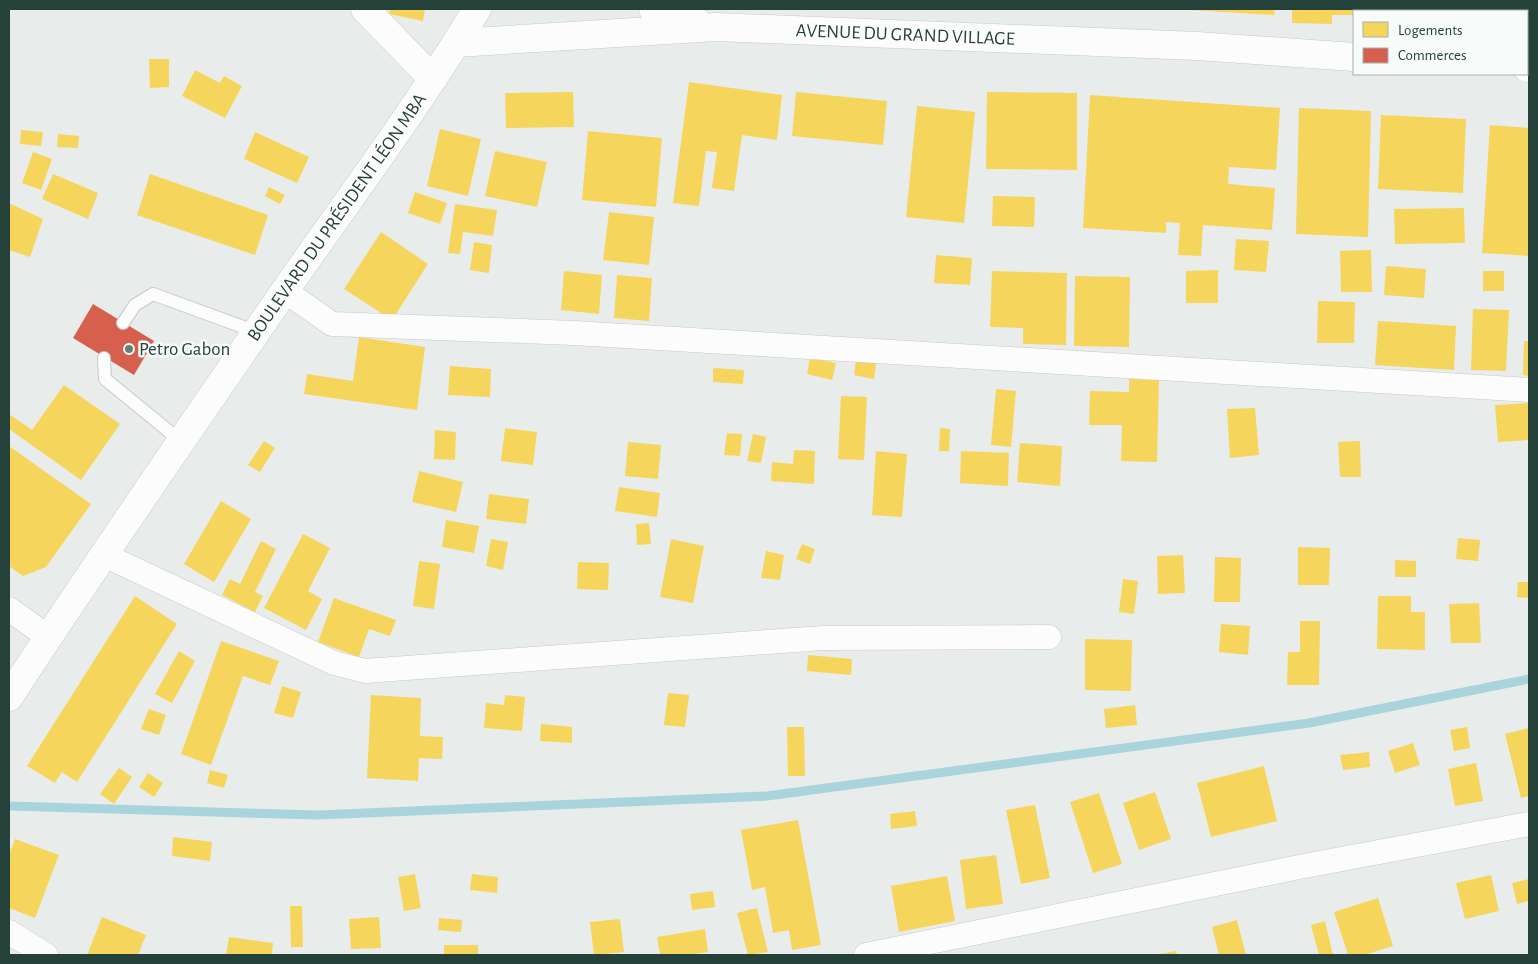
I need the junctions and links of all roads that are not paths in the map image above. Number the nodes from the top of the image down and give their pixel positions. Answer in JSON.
{"nodes":[{"id":1,"x":365,"y":9,"type":"edge"},
{"id":2,"x":477,"y":9,"type":"edge"},
{"id":3,"x":653,"y":9,"type":"edge"},
{"id":4,"x":716,"y":27,"type":"junction"},
{"id":5,"x":456,"y":43,"type":"junction"},
{"id":6,"x":1353,"y":57,"type":"edge"},
{"id":7,"x":433,"y":79,"type":"junction"},
{"id":8,"x":285,"y":291,"type":"junction"},
{"id":9,"x":123,"y":323,"type":"dead end"},
{"id":10,"x":257,"y":332,"type":"junction"},
{"id":11,"x":104,"y":358,"type":"dead end"},
{"id":12,"x":1529,"y":390,"type":"edge"},
{"id":13,"x":182,"y":442,"type":"junction"},
{"id":14,"x":104,"y":555,"type":"junction"},
{"id":15,"x":9,"y":609,"type":"edge"},
{"id":16,"x":1049,"y":637,"type":"dead end"},
{"id":17,"x":48,"y":638,"type":"junction"},
{"id":18,"x":9,"y":697,"type":"edge"},
{"id":19,"x":1529,"y":824,"type":"edge"},
{"id":20,"x":9,"y":932,"type":"edge"},
{"id":21,"x":46,"y":955,"type":"edge"},
{"id":22,"x":866,"y":955,"type":"edge"}],
"edges":[{"from":1,"to":7,"type":"street"},
{"from":2,"to":5,"type":"street","name":"BOULEVARD DU PRÉSIDENT LÉON MBA"},
{"from":3,"to":4,"type":"street"},
{"from":4,"to":5,"type":"street","name":"AVENUE DU GRAND VILLAGE"},
{"from":4,"to":6,"type":"street","name":"AVENUE DU GRAND VILLAGE"},
{"from":5,"to":7,"type":"street","name":"BOULEVARD DU PRÉSIDENT LÉON MBA"},
{"from":7,"to":8,"type":"street","name":"BOULEVARD DU PRÉSIDENT LÉON MBA"},
{"from":8,"to":10,"type":"street","name":"BOULEVARD DU PRÉSIDENT LÉON MBA"},
{"from":8,"to":12,"type":"street"},
{"from":9,"to":10,"type":"lane"},
{"from":10,"to":13,"type":"street","name":"BOULEVARD DU PRÉSIDENT LÉON MBA"},
{"from":11,"to":13,"type":"lane"},
{"from":13,"to":14,"type":"street","name":"BOULEVARD DU PRÉSIDENT LÉON MBA"},
{"from":14,"to":16,"type":"street"},
{"from":14,"to":17,"type":"street","name":"BOULEVARD DU PRÉSIDENT LÉON MBA"},
{"from":15,"to":17,"type":"street"},
{"from":17,"to":18,"type":"street","name":"BOULEVARD DU PRÉSIDENT LÉON MBA"},
{"from":19,"to":22,"type":"street"},
{"from":20,"to":21,"type":"street"}]}
